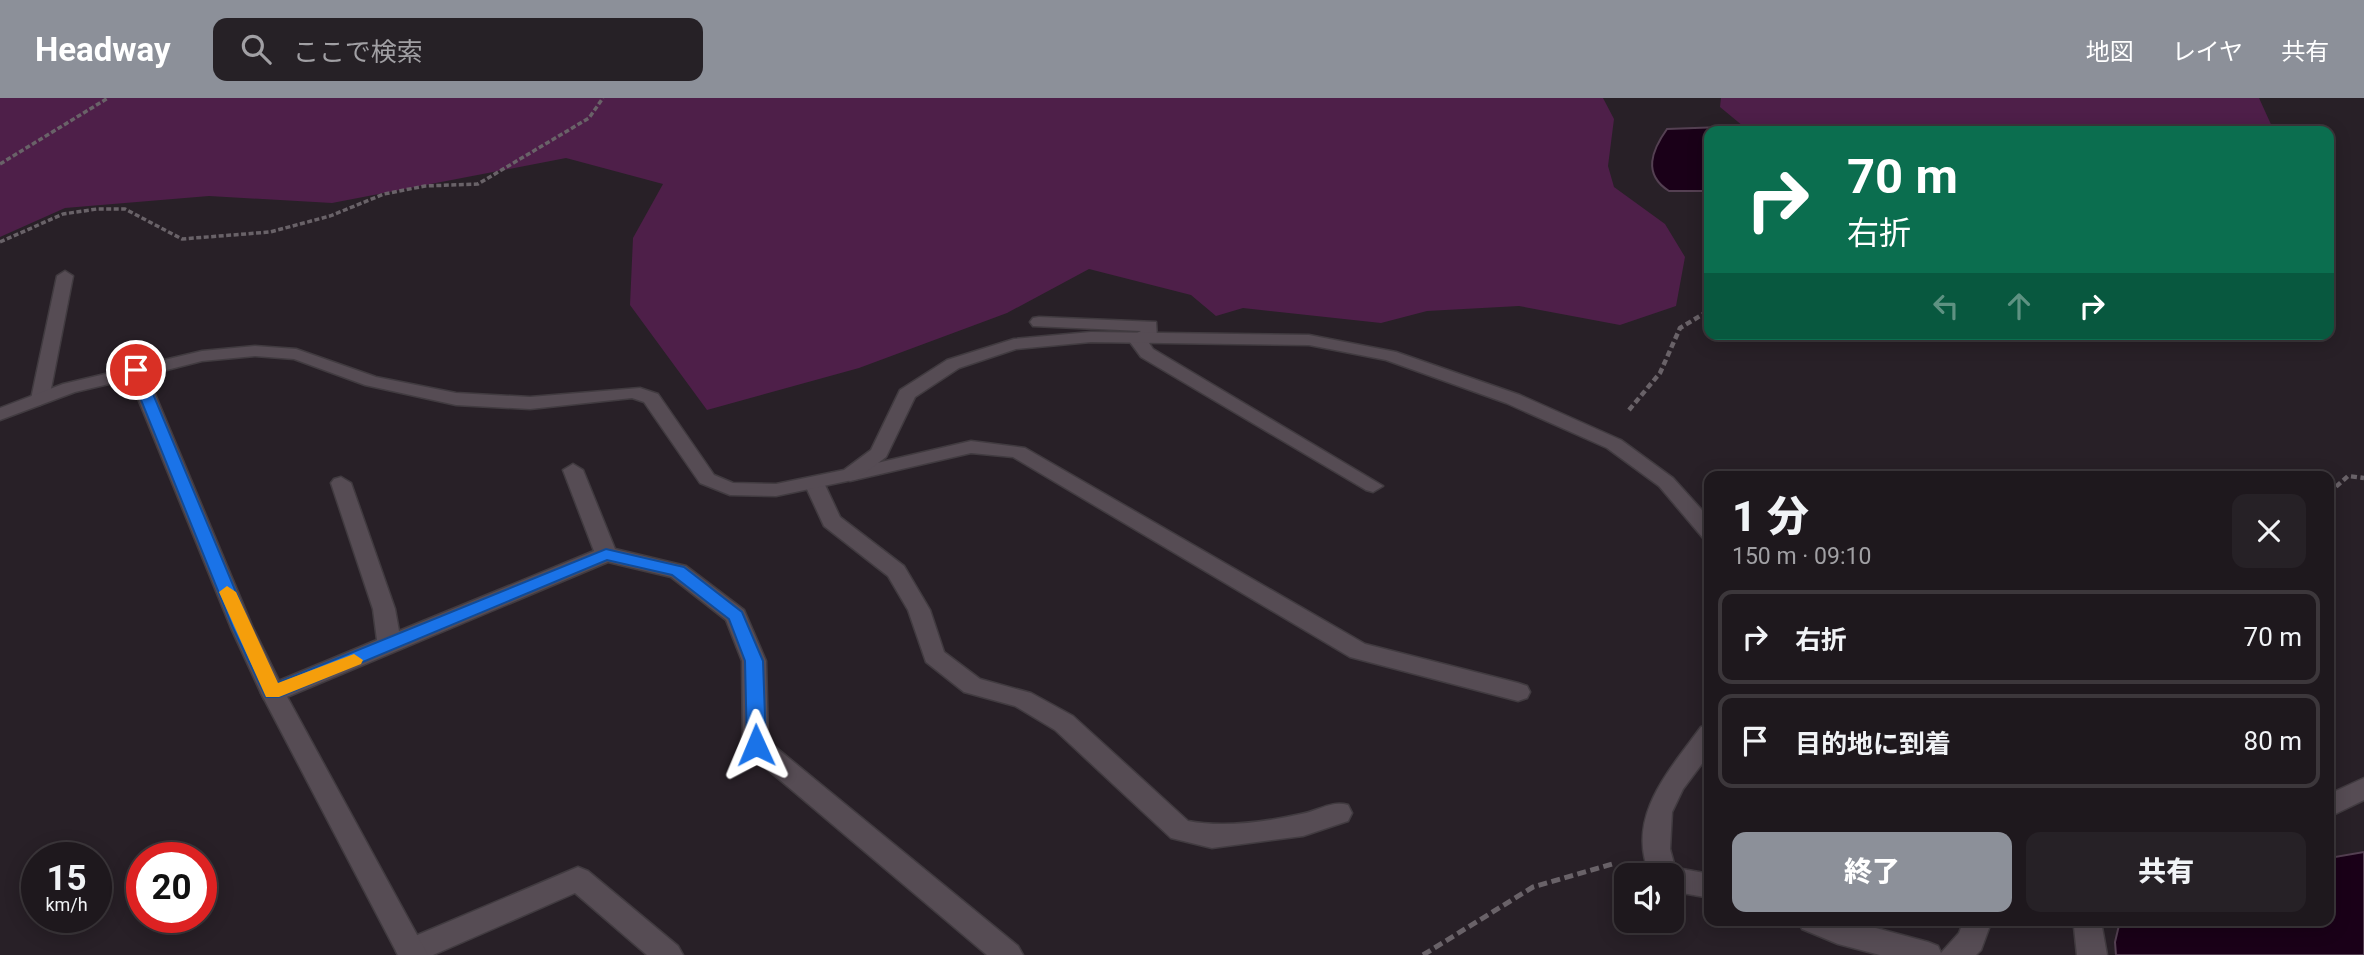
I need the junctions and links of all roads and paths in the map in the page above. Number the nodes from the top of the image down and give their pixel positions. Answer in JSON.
{"nodes":[{"id":1,"x":108,"y":98,"type":"edge"},
{"id":2,"x":603,"y":98,"type":"edge"},
{"id":3,"x":0,"y":164,"type":"edge"},
{"id":4,"x":0,"y":242,"type":"edge"},
{"id":5,"x":65,"y":276,"type":"dead end"},
{"id":6,"x":1704,"y":313,"type":"edge"},
{"id":7,"x":1039,"y":321,"type":"dead end"},
{"id":8,"x":1142,"y":338,"type":"junction"},
{"id":9,"x":136,"y":370,"type":"junction"},
{"id":10,"x":40,"y":399,"type":"junction"},
{"id":11,"x":0,"y":414,"type":"edge"},
{"id":12,"x":1601,"y":438,"type":"junction"},
{"id":13,"x":573,"y":470,"type":"dead end"},
{"id":14,"x":850,"y":475,"type":"junction"},
{"id":15,"x":2364,"y":478,"type":"edge"},
{"id":16,"x":341,"y":483,"type":"dead end"},
{"id":17,"x":815,"y":485,"type":"junction"},
{"id":18,"x":1373,"y":486,"type":"dead end"},
{"id":19,"x":2334,"y":489,"type":"edge"},
{"id":20,"x":1704,"y":526,"type":"edge"},
{"id":21,"x":606,"y":554,"type":"junction"},
{"id":22,"x":389,"y":646,"type":"junction"},
{"id":23,"x":273,"y":692,"type":"junction"},
{"id":24,"x":1518,"y":692,"type":"dead end"},
{"id":25,"x":1704,"y":742,"type":"edge"},
{"id":26,"x":2364,"y":788,"type":"edge"},
{"id":27,"x":2334,"y":803,"type":"edge"},
{"id":28,"x":1339,"y":813,"type":"dead end"},
{"id":29,"x":1662,"y":863,"type":"edge"},
{"id":30,"x":1614,"y":865,"type":"edge"},
{"id":31,"x":1684,"y":878,"type":"edge"},
{"id":32,"x":1704,"y":884,"type":"edge"},
{"id":33,"x":1826,"y":926,"type":"edge"},
{"id":34,"x":1976,"y":926,"type":"edge"},
{"id":35,"x":2088,"y":926,"type":"edge"},
{"id":36,"x":412,"y":953,"type":"edge"},
{"id":37,"x":668,"y":955,"type":"edge"},
{"id":38,"x":1008,"y":955,"type":"edge"},
{"id":39,"x":1423,"y":955,"type":"edge"},
{"id":40,"x":1928,"y":955,"type":"edge"},
{"id":41,"x":1955,"y":955,"type":"edge"},
{"id":42,"x":2092,"y":955,"type":"edge"}],
"edges":[{"from":1,"to":3,"type":"path"},
{"from":2,"to":4,"type":"path"},
{"from":5,"to":10,"type":"street"},
{"from":6,"to":12,"type":"path"},
{"from":7,"to":8,"type":"street"},
{"from":8,"to":12,"type":"street"},
{"from":8,"to":14,"type":"street"},
{"from":8,"to":18,"type":"street"},
{"from":9,"to":10,"type":"street"},
{"from":9,"to":17,"type":"street"},
{"from":9,"to":23,"type":"street"},
{"from":10,"to":11,"type":"street"},
{"from":12,"to":20,"type":"street"},
{"from":13,"to":21,"type":"street"},
{"from":14,"to":17,"type":"street"},
{"from":14,"to":24,"type":"street"},
{"from":15,"to":19,"type":"path"},
{"from":16,"to":22,"type":"street"},
{"from":17,"to":28,"type":"street"},
{"from":21,"to":22,"type":"street"},
{"from":21,"to":38,"type":"street"},
{"from":22,"to":23,"type":"street"},
{"from":23,"to":36,"type":"street"},
{"from":25,"to":29,"type":"street"},
{"from":26,"to":27,"type":"street"},
{"from":30,"to":39,"type":"path"},
{"from":31,"to":32,"type":"street"},
{"from":33,"to":40,"type":"street"},
{"from":34,"to":41,"type":"street"},
{"from":35,"to":42,"type":"street"},
{"from":36,"to":37,"type":"street"}]}
